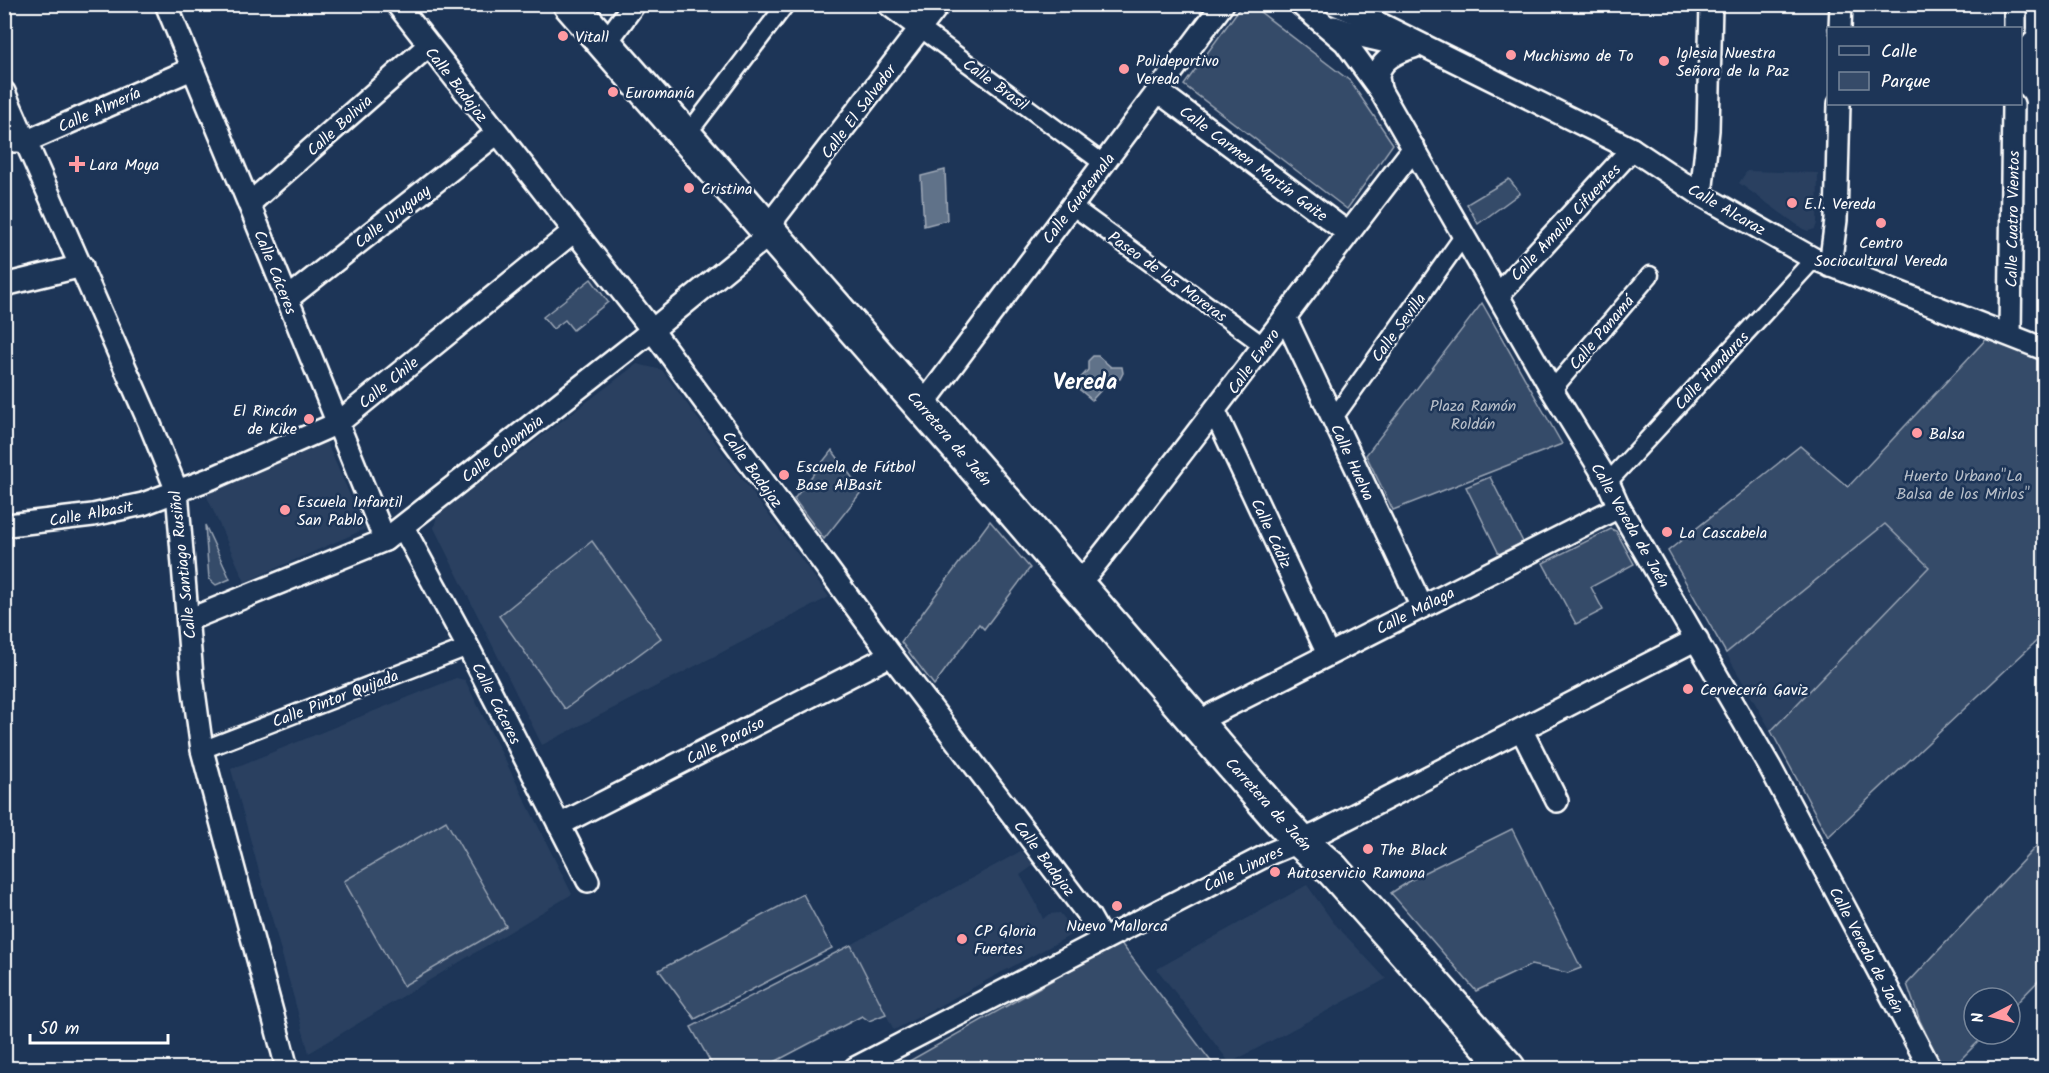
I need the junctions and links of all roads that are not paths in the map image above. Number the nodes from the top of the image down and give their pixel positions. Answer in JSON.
{"nodes":[{"id":1,"x":166,"y":4,"type":"edge"},
{"id":2,"x":397,"y":4,"type":"edge"},
{"id":3,"x":570,"y":4,"type":"edge"},
{"id":4,"x":592,"y":4,"type":"edge"},
{"id":5,"x":634,"y":4,"type":"edge"},
{"id":6,"x":786,"y":4,"type":"edge"},
{"id":7,"x":888,"y":4,"type":"edge"},
{"id":8,"x":939,"y":4,"type":"edge"},
{"id":9,"x":1223,"y":4,"type":"edge"},
{"id":10,"x":1300,"y":4,"type":"edge"},
{"id":11,"x":1335,"y":4,"type":"edge"},
{"id":12,"x":1711,"y":4,"type":"edge"},
{"id":13,"x":1841,"y":4,"type":"edge"},
{"id":14,"x":2015,"y":4,"type":"edge"},
{"id":15,"x":1322,"y":22,"type":"junction"},
{"id":16,"x":1840,"y":27,"type":"edge"},
{"id":17,"x":2015,"y":27,"type":"edge"},
{"id":18,"x":920,"y":28,"type":"junction"},
{"id":19,"x":610,"y":37,"type":"junction"},
{"id":20,"x":1420,"y":45,"type":"junction"},
{"id":21,"x":428,"y":46,"type":"junction"},
{"id":22,"x":192,"y":69,"type":"junction"},
{"id":23,"x":1380,"y":90,"type":"junction"},
{"id":24,"x":4,"y":92,"type":"edge"},
{"id":25,"x":1159,"y":92,"type":"junction"},
{"id":26,"x":1839,"y":105,"type":"edge"},
{"id":27,"x":2013,"y":105,"type":"edge"},
{"id":28,"x":696,"y":123,"type":"junction"},
{"id":29,"x":496,"y":134,"type":"junction"},
{"id":30,"x":4,"y":141,"type":"edge"},
{"id":31,"x":27,"y":141,"type":"junction"},
{"id":32,"x":1414,"y":148,"type":"junction"},
{"id":33,"x":1632,"y":149,"type":"junction"},
{"id":34,"x":1104,"y":164,"type":"junction"},
{"id":35,"x":1701,"y":195,"type":"junction"},
{"id":36,"x":249,"y":204,"type":"junction"},
{"id":37,"x":1072,"y":206,"type":"junction"},
{"id":38,"x":774,"y":225,"type":"junction"},
{"id":39,"x":574,"y":231,"type":"junction"},
{"id":40,"x":1348,"y":233,"type":"junction"},
{"id":41,"x":1464,"y":235,"type":"junction"},
{"id":42,"x":1822,"y":262,"type":"junction"},
{"id":43,"x":81,"y":266,"type":"junction"},
{"id":44,"x":1650,"y":275,"type":"dead end"},
{"id":45,"x":4,"y":285,"type":"edge"},
{"id":46,"x":1498,"y":295,"type":"junction"},
{"id":47,"x":287,"y":299,"type":"junction"},
{"id":48,"x":1285,"y":317,"type":"junction"},
{"id":49,"x":652,"y":330,"type":"junction"},
{"id":50,"x":2010,"y":334,"type":"junction"},
{"id":51,"x":1264,"y":346,"type":"junction"},
{"id":52,"x":2044,"y":349,"type":"edge"},
{"id":53,"x":1552,"y":390,"type":"junction"},
{"id":54,"x":928,"y":399,"type":"junction"},
{"id":55,"x":1215,"y":412,"type":"junction"},
{"id":56,"x":1333,"y":419,"type":"junction"},
{"id":57,"x":338,"y":423,"type":"junction"},
{"id":58,"x":1608,"y":482,"type":"junction"},
{"id":59,"x":177,"y":491,"type":"junction"},
{"id":60,"x":1619,"y":507,"type":"junction"},
{"id":61,"x":4,"y":523,"type":"edge"},
{"id":62,"x":403,"y":526,"type":"junction"},
{"id":63,"x":385,"y":540,"type":"junction"},
{"id":64,"x":1089,"y":572,"type":"junction"},
{"id":65,"x":1422,"y":606,"type":"junction"},
{"id":66,"x":188,"y":620,"type":"junction"},
{"id":67,"x":1697,"y":639,"type":"junction"},
{"id":68,"x":468,"y":647,"type":"junction"},
{"id":69,"x":1328,"y":654,"type":"junction"},
{"id":70,"x":891,"y":655,"type":"junction"},
{"id":71,"x":1212,"y":714,"type":"junction"},
{"id":72,"x":1522,"y":731,"type":"junction"},
{"id":73,"x":202,"y":750,"type":"junction"},
{"id":74,"x":1557,"y":801,"type":"dead end"},
{"id":75,"x":559,"y":825,"type":"junction"},
{"id":76,"x":1308,"y":838,"type":"junction"},
{"id":77,"x":588,"y":881,"type":"dead end"},
{"id":78,"x":1102,"y":939,"type":"junction"},
{"id":79,"x":286,"y":1065,"type":"edge"},
{"id":80,"x":855,"y":1068,"type":"edge"},
{"id":81,"x":1508,"y":1068,"type":"edge"},
{"id":82,"x":1930,"y":1068,"type":"edge"}],
"edges":[{"from":1,"to":22,"type":"street","name":"Calle Cáceres"},
{"from":2,"to":21,"type":"street","name":"Calle Badajoz"},
{"from":3,"to":19,"type":"main road","name":"Carretera de Jaén"},
{"from":4,"to":19,"type":"main road","name":"Carretera de Jaén"},
{"from":5,"to":19,"type":"street"},
{"from":6,"to":28,"type":"street"},
{"from":7,"to":18,"type":"street","name":"Calle Brasil"},
{"from":8,"to":18,"type":"street","name":"Calle El Salvador"},
{"from":9,"to":25,"type":"street","name":"Calle Guatemala"},
{"from":10,"to":15,"type":"street","name":"Calle Vereda de Jaén"},
{"from":11,"to":20,"type":"street","name":"Calle Alcaraz"},
{"from":12,"to":35,"type":"street"},
{"from":13,"to":16,"type":"street"},
{"from":14,"to":17,"type":"street"},
{"from":15,"to":20,"type":"street","name":"Calle Alcaraz"},
{"from":15,"to":23,"type":"street","name":"Calle Vereda de Jaén"},
{"from":18,"to":34,"type":"street","name":"Calle Brasil"},
{"from":18,"to":38,"type":"street","name":"Calle El Salvador"},
{"from":19,"to":28,"type":"main road","name":"Carretera de Jaén"},
{"from":19,"to":38,"type":"main road","name":"Carretera de Jaén"},
{"from":20,"to":23,"type":"street"},
{"from":20,"to":33,"type":"street","name":"Calle Alcaraz"},
{"from":21,"to":29,"type":"street","name":"Calle Badajoz"},
{"from":21,"to":36,"type":"street","name":"Calle Bolivia"},
{"from":22,"to":31,"type":"street","name":"Calle Almería"},
{"from":22,"to":36,"type":"street","name":"Calle Cáceres"},
{"from":23,"to":32,"type":"street","name":"Calle Vereda de Jaén"},
{"from":24,"to":31,"type":"street","name":"Calle Santiago Rusiñol"},
{"from":25,"to":34,"type":"street","name":"Calle Guatemala"},
{"from":25,"to":40,"type":"street","name":"Calle Carmen Martín Gaite"},
{"from":26,"to":42,"type":"street"},
{"from":27,"to":50,"type":"street","name":"Calle Cuatro Vientos"},
{"from":28,"to":38,"type":"main road","name":"Carretera de Jaén"},
{"from":29,"to":39,"type":"street","name":"Calle Badajoz"},
{"from":29,"to":47,"type":"street","name":"Calle Uruguay"},
{"from":30,"to":31,"type":"street","name":"Calle Almería"},
{"from":31,"to":43,"type":"street","name":"Calle Santiago Rusiñol"},
{"from":32,"to":40,"type":"street","name":"Calle Enero"},
{"from":32,"to":41,"type":"street","name":"Calle Vereda de Jaén"},
{"from":33,"to":35,"type":"street","name":"Calle Alcaraz"},
{"from":33,"to":46,"type":"street","name":"Calle Amalia Cifuentes"},
{"from":34,"to":37,"type":"street","name":"Calle Guatemala"},
{"from":35,"to":42,"type":"street","name":"Calle Alcaraz"},
{"from":36,"to":47,"type":"street","name":"Calle Cáceres"},
{"from":37,"to":51,"type":"street","name":"Paseo de las Moreras"},
{"from":37,"to":54,"type":"street","name":"Calle Guatemala"},
{"from":38,"to":49,"type":"street","name":"Calle Colombia"},
{"from":38,"to":54,"type":"main road","name":"Carretera de Jaén"},
{"from":39,"to":49,"type":"street","name":"Calle Badajoz"},
{"from":39,"to":57,"type":"street","name":"Calle Chile"},
{"from":40,"to":48,"type":"street","name":"Calle Enero"},
{"from":41,"to":46,"type":"street","name":"Calle Vereda de Jaén"},
{"from":41,"to":56,"type":"street","name":"Calle Sevilla"},
{"from":42,"to":50,"type":"street","name":"Calle Alcaraz"},
{"from":42,"to":58,"type":"street","name":"Calle Honduras"},
{"from":43,"to":45,"type":"street"},
{"from":43,"to":59,"type":"street","name":"Calle Santiago Rusiñol"},
{"from":44,"to":53,"type":"street","name":"Calle Panamá"},
{"from":46,"to":53,"type":"street","name":"Calle Vereda de Jaén"},
{"from":47,"to":57,"type":"street","name":"Calle Cáceres"},
{"from":48,"to":51,"type":"street","name":"Calle Enero"},
{"from":48,"to":56,"type":"street","name":"Calle Huelva"},
{"from":49,"to":62,"type":"street","name":"Calle Colombia"},
{"from":49,"to":70,"type":"street","name":"Calle Badajoz"},
{"from":50,"to":52,"type":"street","name":"Calle Alcaraz"},
{"from":51,"to":55,"type":"street","name":"Calle Enero"},
{"from":53,"to":58,"type":"street","name":"Calle Vereda de Jaén"},
{"from":54,"to":64,"type":"main road","name":"Carretera de Jaén"},
{"from":54,"to":76,"type":"main road","name":"Carretera de Jaén"},
{"from":55,"to":64,"type":"street","name":"Calle Enero"},
{"from":55,"to":69,"type":"street","name":"Calle Cádiz"},
{"from":56,"to":65,"type":"street","name":"Calle Huelva"},
{"from":57,"to":59,"type":"street","name":"Calle Chile"},
{"from":57,"to":63,"type":"street","name":"Calle Cáceres"},
{"from":58,"to":60,"type":"street","name":"Calle Vereda de Jaén"},
{"from":59,"to":61,"type":"street","name":"Calle Albasit"},
{"from":59,"to":66,"type":"street","name":"Calle Santiago Rusiñol"},
{"from":60,"to":65,"type":"street","name":"Calle Málaga"},
{"from":60,"to":67,"type":"street","name":"Calle Vereda de Jaén"},
{"from":62,"to":63,"type":"street","name":"Calle Colombia"},
{"from":62,"to":68,"type":"street","name":"Calle Cáceres"},
{"from":63,"to":66,"type":"street","name":"Calle Colombia"},
{"from":64,"to":71,"type":"main road","name":"Carretera de Jaén"},
{"from":65,"to":69,"type":"street","name":"Calle Málaga"},
{"from":66,"to":73,"type":"street","name":"Calle Santiago Rusiñol"},
{"from":67,"to":72,"type":"street","name":"Calle Linares"},
{"from":67,"to":82,"type":"street","name":"Calle Vereda de Jaén"},
{"from":68,"to":73,"type":"street","name":"Calle Pintor Quijada"},
{"from":68,"to":75,"type":"street","name":"Calle Cáceres"},
{"from":69,"to":71,"type":"street","name":"Calle Málaga"},
{"from":70,"to":75,"type":"street","name":"Calle Paraíso"},
{"from":70,"to":78,"type":"street","name":"Calle Badajoz"},
{"from":71,"to":76,"type":"main road","name":"Carretera de Jaén"},
{"from":72,"to":74,"type":"street"},
{"from":72,"to":76,"type":"street","name":"Calle Linares"},
{"from":73,"to":79,"type":"street","name":"Calle Santiago Rusiñol"},
{"from":75,"to":77,"type":"street","name":"Calle Cáceres"},
{"from":76,"to":78,"type":"street","name":"Calle Linares"},
{"from":76,"to":81,"type":"main road","name":"Carretera de Jaén"},
{"from":78,"to":80,"type":"street","name":"Calle Linares"}]}
